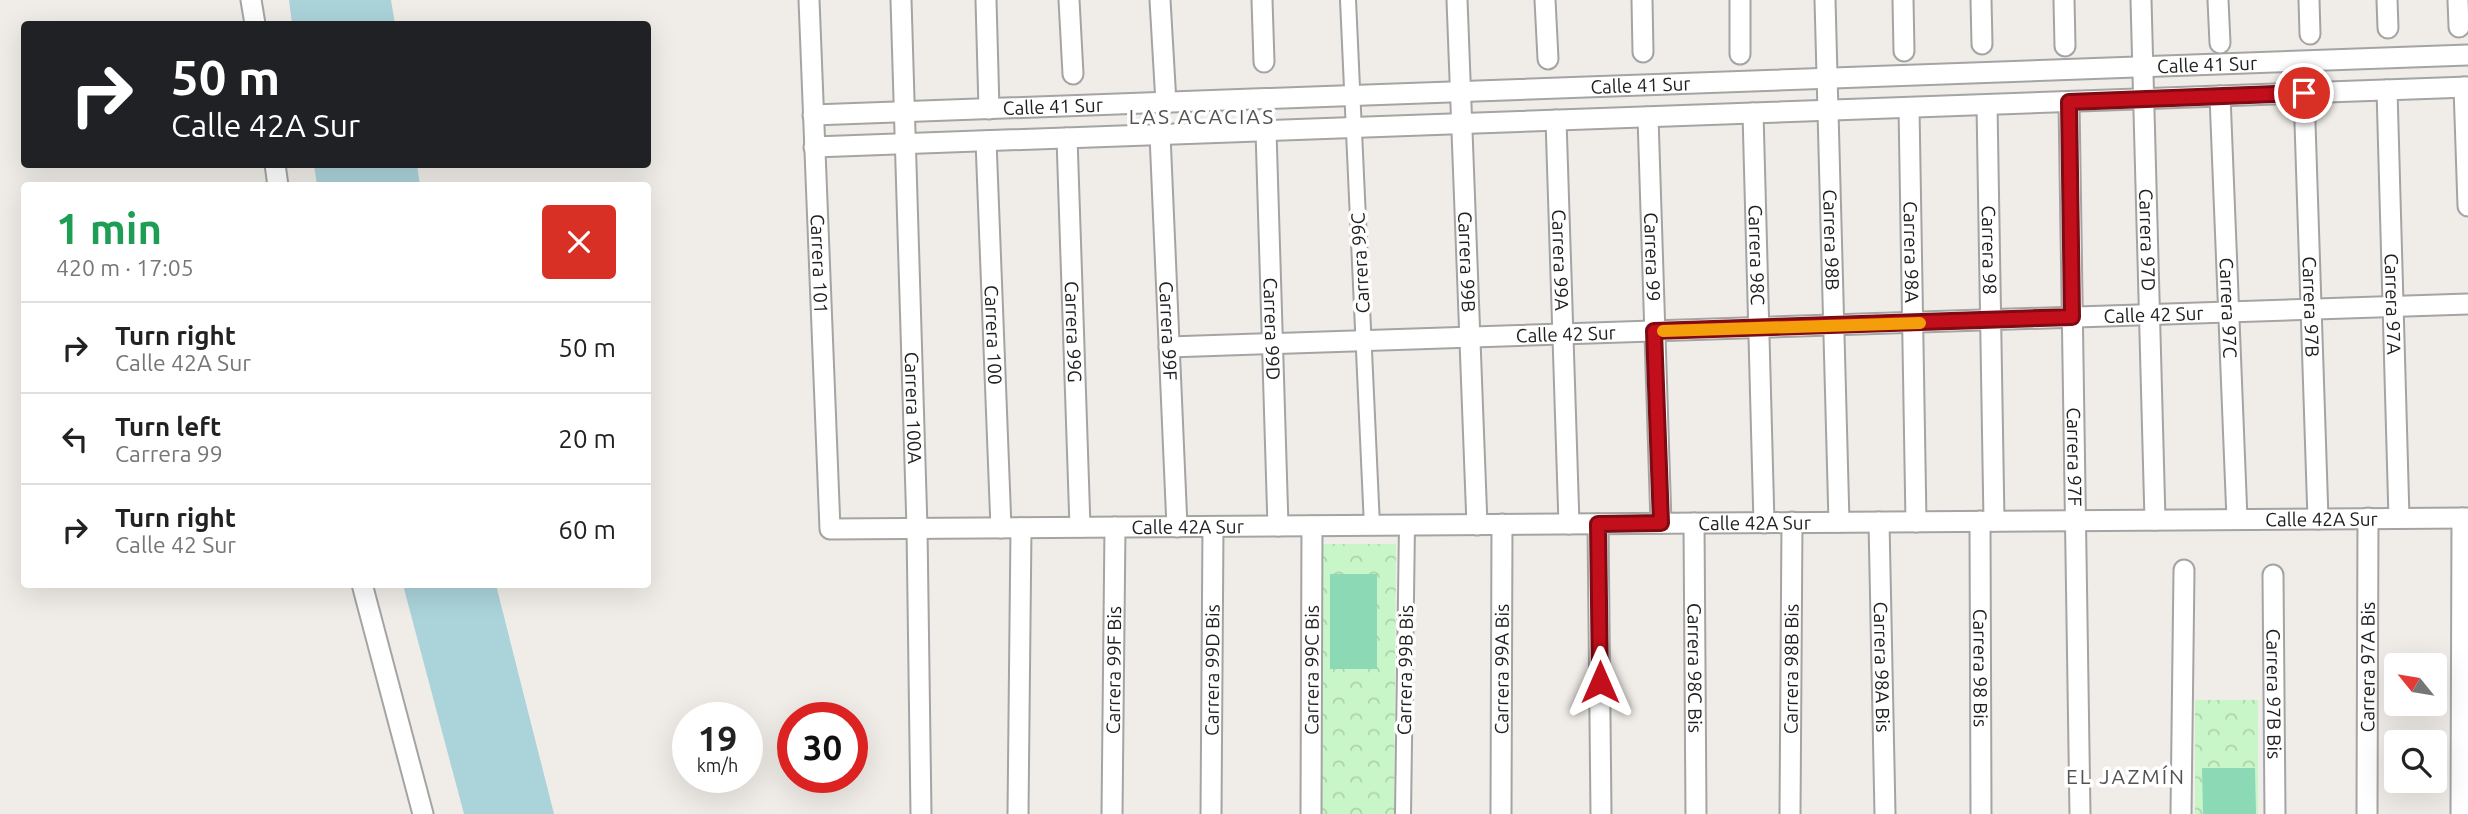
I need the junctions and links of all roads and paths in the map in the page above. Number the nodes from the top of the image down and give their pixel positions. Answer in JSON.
{"nodes":[{"id":1,"x":251,"y":0,"type":"edge"},
{"id":2,"x":809,"y":0,"type":"edge"},
{"id":3,"x":901,"y":0,"type":"edge"},
{"id":4,"x":986,"y":0,"type":"edge"},
{"id":5,"x":1069,"y":0,"type":"edge"},
{"id":6,"x":1160,"y":0,"type":"edge"},
{"id":7,"x":1262,"y":0,"type":"edge"},
{"id":8,"x":1348,"y":0,"type":"edge"},
{"id":9,"x":1457,"y":0,"type":"edge"},
{"id":10,"x":1545,"y":0,"type":"edge"},
{"id":11,"x":1642,"y":0,"type":"edge"},
{"id":12,"x":1740,"y":0,"type":"edge"},
{"id":13,"x":1825,"y":0,"type":"edge"},
{"id":14,"x":1903,"y":0,"type":"edge"},
{"id":15,"x":1981,"y":0,"type":"edge"},
{"id":16,"x":2064,"y":0,"type":"edge"},
{"id":17,"x":2141,"y":0,"type":"edge"},
{"id":18,"x":2218,"y":0,"type":"edge"},
{"id":19,"x":2309,"y":0,"type":"edge"},
{"id":20,"x":2386,"y":0,"type":"edge"},
{"id":21,"x":2458,"y":0,"type":"edge"},
{"id":22,"x":254,"y":21,"type":"edge"},
{"id":23,"x":2459,"y":27,"type":"dead end"},
{"id":24,"x":2388,"y":29,"type":"dead end"},
{"id":25,"x":2310,"y":34,"type":"dead end"},
{"id":26,"x":2220,"y":43,"type":"dead end"},
{"id":27,"x":1982,"y":44,"type":"dead end"},
{"id":28,"x":2065,"y":46,"type":"dead end"},
{"id":29,"x":1904,"y":51,"type":"dead end"},
{"id":30,"x":1643,"y":52,"type":"dead end"},
{"id":31,"x":1740,"y":54,"type":"dead end"},
{"id":32,"x":2468,"y":55,"type":"edge"},
{"id":33,"x":1548,"y":60,"type":"dead end"},
{"id":34,"x":1264,"y":62,"type":"dead end"},
{"id":35,"x":2143,"y":67,"type":"junction"},
{"id":36,"x":1073,"y":74,"type":"dead end"},
{"id":37,"x":1827,"y":79,"type":"junction"},
{"id":38,"x":2466,"y":87,"type":"edge"},
{"id":39,"x":2387,"y":90,"type":"junction"},
{"id":40,"x":1461,"y":92,"type":"junction"},
{"id":41,"x":2304,"y":93,"type":"junction"},
{"id":42,"x":1352,"y":96,"type":"junction"},
{"id":43,"x":2220,"y":96,"type":"junction"},
{"id":44,"x":2144,"y":99,"type":"junction"},
{"id":45,"x":2069,"y":102,"type":"junction"},
{"id":46,"x":1166,"y":103,"type":"junction"},
{"id":47,"x":1987,"y":105,"type":"junction"},
{"id":48,"x":1909,"y":108,"type":"junction"},
{"id":49,"x":989,"y":109,"type":"junction"},
{"id":50,"x":1828,"y":110,"type":"junction"},
{"id":51,"x":905,"y":112,"type":"junction"},
{"id":52,"x":1753,"y":113,"type":"junction"},
{"id":53,"x":813,"y":116,"type":"junction"},
{"id":54,"x":1648,"y":117,"type":"junction"},
{"id":55,"x":1556,"y":120,"type":"junction"},
{"id":56,"x":1462,"y":124,"type":"junction"},
{"id":57,"x":1353,"y":128,"type":"junction"},
{"id":58,"x":1266,"y":131,"type":"junction"},
{"id":59,"x":1160,"y":135,"type":"junction"},
{"id":60,"x":1067,"y":138,"type":"junction"},
{"id":61,"x":986,"y":141,"type":"junction"},
{"id":62,"x":905,"y":144,"type":"junction"},
{"id":63,"x":814,"y":147,"type":"junction"},
{"id":64,"x":2468,"y":206,"type":"edge"},
{"id":65,"x":2468,"y":304,"type":"edge"},
{"id":66,"x":2393,"y":306,"type":"junction"},
{"id":67,"x":2312,"y":309,"type":"junction"},
{"id":68,"x":2229,"y":312,"type":"junction"},
{"id":69,"x":2150,"y":314,"type":"junction"},
{"id":70,"x":2072,"y":317,"type":"junction"},
{"id":71,"x":1990,"y":321,"type":"junction"},
{"id":72,"x":1912,"y":323,"type":"junction"},
{"id":73,"x":1833,"y":326,"type":"junction"},
{"id":74,"x":1759,"y":328,"type":"junction"},
{"id":75,"x":1654,"y":331,"type":"junction"},
{"id":76,"x":1563,"y":333,"type":"junction"},
{"id":77,"x":1470,"y":336,"type":"junction"},
{"id":78,"x":1363,"y":339,"type":"junction"},
{"id":79,"x":1272,"y":342,"type":"junction"},
{"id":80,"x":1169,"y":347,"type":"junction"},
{"id":81,"x":2399,"y":518,"type":"junction"},
{"id":82,"x":2465,"y":518,"type":"edge"},
{"id":83,"x":2237,"y":519,"type":"junction"},
{"id":84,"x":2318,"y":519,"type":"junction"},
{"id":85,"x":2368,"y":519,"type":"junction"},
{"id":86,"x":2076,"y":520,"type":"junction"},
{"id":87,"x":2155,"y":520,"type":"junction"},
{"id":88,"x":1987,"y":521,"type":"junction"},
{"id":89,"x":1792,"y":522,"type":"junction"},
{"id":90,"x":1839,"y":522,"type":"junction"},
{"id":91,"x":1879,"y":522,"type":"junction"},
{"id":92,"x":1916,"y":522,"type":"junction"},
{"id":93,"x":1661,"y":523,"type":"junction"},
{"id":94,"x":1694,"y":523,"type":"junction"},
{"id":95,"x":1764,"y":523,"type":"junction"},
{"id":96,"x":1502,"y":524,"type":"junction"},
{"id":97,"x":1569,"y":524,"type":"junction"},
{"id":98,"x":1598,"y":524,"type":"junction"},
{"id":99,"x":1407,"y":525,"type":"junction"},
{"id":100,"x":1477,"y":525,"type":"junction"},
{"id":101,"x":1278,"y":526,"type":"junction"},
{"id":102,"x":1312,"y":526,"type":"junction"},
{"id":103,"x":1372,"y":526,"type":"junction"},
{"id":104,"x":1080,"y":527,"type":"junction"},
{"id":105,"x":1115,"y":527,"type":"junction"},
{"id":106,"x":1177,"y":527,"type":"junction"},
{"id":107,"x":1213,"y":527,"type":"junction"},
{"id":108,"x":917,"y":528,"type":"junction"},
{"id":109,"x":1011,"y":528,"type":"junction"},
{"id":110,"x":830,"y":529,"type":"joint"},
{"id":111,"x":2184,"y":570,"type":"dead end"},
{"id":112,"x":2273,"y":575,"type":"dead end"},
{"id":113,"x":363,"y":588,"type":"edge"},
{"id":114,"x":423,"y":814,"type":"edge"},
{"id":115,"x":921,"y":814,"type":"edge"},
{"id":116,"x":1018,"y":814,"type":"edge"},
{"id":117,"x":1112,"y":814,"type":"edge"},
{"id":118,"x":1211,"y":814,"type":"edge"},
{"id":119,"x":1311,"y":814,"type":"edge"},
{"id":120,"x":1403,"y":814,"type":"edge"},
{"id":121,"x":1501,"y":814,"type":"edge"},
{"id":122,"x":1601,"y":814,"type":"edge"},
{"id":123,"x":1696,"y":814,"type":"edge"},
{"id":124,"x":1790,"y":814,"type":"edge"},
{"id":125,"x":1885,"y":814,"type":"edge"},
{"id":126,"x":1981,"y":814,"type":"edge"},
{"id":127,"x":2080,"y":814,"type":"edge"},
{"id":128,"x":2181,"y":814,"type":"edge"},
{"id":129,"x":2274,"y":814,"type":"edge"},
{"id":130,"x":2367,"y":814,"type":"edge"},
{"id":131,"x":2461,"y":814,"type":"edge"}],
"edges":[{"from":1,"to":22,"type":"street"},
{"from":2,"to":53,"type":"street","name":"Carrera 101"},
{"from":3,"to":51,"type":"street","name":"Carrera 100A"},
{"from":4,"to":49,"type":"street"},
{"from":5,"to":36,"type":"street"},
{"from":6,"to":46,"type":"street"},
{"from":7,"to":34,"type":"street"},
{"from":8,"to":42,"type":"street","name":"Carrera 99C"},
{"from":9,"to":40,"type":"street","name":"Carrera 99B"},
{"from":10,"to":33,"type":"street"},
{"from":11,"to":30,"type":"street"},
{"from":12,"to":31,"type":"street"},
{"from":13,"to":37,"type":"street","name":"Carrera 98B"},
{"from":14,"to":29,"type":"street"},
{"from":15,"to":27,"type":"street"},
{"from":16,"to":28,"type":"street"},
{"from":17,"to":35,"type":"street","name":"Carrera 97D"},
{"from":18,"to":26,"type":"street"},
{"from":19,"to":25,"type":"street"},
{"from":20,"to":24,"type":"street"},
{"from":21,"to":23,"type":"street"},
{"from":32,"to":35,"type":"street","name":"Calle 41 Sur"},
{"from":35,"to":37,"type":"street","name":"Calle 41 Sur"},
{"from":35,"to":44,"type":"street","name":"Carrera 97D"},
{"from":37,"to":40,"type":"street","name":"Calle 41 Sur"},
{"from":37,"to":50,"type":"street","name":"Carrera 98B"},
{"from":38,"to":39,"type":"street","name":"Calle 41 Sur"},
{"from":38,"to":64,"type":"street"},
{"from":39,"to":41,"type":"street","name":"Calle 41 Sur"},
{"from":39,"to":66,"type":"street","name":"Carrera 97A"},
{"from":40,"to":42,"type":"street","name":"Calle 41 Sur"},
{"from":40,"to":56,"type":"street","name":"Carrera 99B"},
{"from":41,"to":43,"type":"street","name":"Calle 41 Sur"},
{"from":41,"to":67,"type":"street","name":"Carrera 97B"},
{"from":42,"to":46,"type":"street","name":"Calle 41 Sur"},
{"from":42,"to":57,"type":"street","name":"Carrera 99C"},
{"from":43,"to":44,"type":"street","name":"Calle 41 Sur"},
{"from":43,"to":68,"type":"street","name":"Carrera 97C"},
{"from":44,"to":45,"type":"street","name":"Calle 41 Sur"},
{"from":44,"to":69,"type":"street","name":"Carrera 97D"},
{"from":45,"to":47,"type":"street","name":"Calle 41 Sur"},
{"from":45,"to":70,"type":"street","name":"Carrera 97F"},
{"from":46,"to":49,"type":"street","name":"Calle 41 Sur"},
{"from":47,"to":48,"type":"street","name":"Calle 41 Sur"},
{"from":47,"to":71,"type":"street","name":"Carrera 98"},
{"from":48,"to":50,"type":"street","name":"Calle 41 Sur"},
{"from":48,"to":72,"type":"street","name":"Carrera 98A"},
{"from":49,"to":51,"type":"street","name":"Calle 41 Sur"},
{"from":50,"to":52,"type":"street","name":"Calle 41 Sur"},
{"from":50,"to":73,"type":"street","name":"Carrera 98B"},
{"from":51,"to":53,"type":"street","name":"Calle 41 Sur"},
{"from":51,"to":62,"type":"street","name":"Carrera 100A"},
{"from":52,"to":54,"type":"street","name":"Calle 41 Sur"},
{"from":52,"to":74,"type":"street","name":"Carrera 98C"},
{"from":53,"to":63,"type":"street","name":"Carrera 101"},
{"from":54,"to":55,"type":"street","name":"Calle 41 Sur"},
{"from":54,"to":75,"type":"street","name":"Carrera 99"},
{"from":55,"to":56,"type":"street","name":"Calle 41 Sur"},
{"from":55,"to":76,"type":"street","name":"Carrera 99A"},
{"from":56,"to":57,"type":"street","name":"Calle 41 Sur"},
{"from":56,"to":77,"type":"street","name":"Carrera 99B"},
{"from":57,"to":58,"type":"street","name":"Calle 41 Sur"},
{"from":57,"to":78,"type":"street","name":"Carrera 99C"},
{"from":58,"to":59,"type":"street","name":"Calle 41 Sur"},
{"from":58,"to":79,"type":"street","name":"Carrera 99D"},
{"from":59,"to":60,"type":"street","name":"Calle 41 Sur"},
{"from":59,"to":80,"type":"street","name":"Carrera 99F"},
{"from":60,"to":61,"type":"street","name":"Calle 41 Sur"},
{"from":60,"to":104,"type":"street","name":"Carrera 99G"},
{"from":61,"to":62,"type":"street","name":"Calle 41 Sur"},
{"from":61,"to":109,"type":"street","name":"Carrera 100"},
{"from":62,"to":63,"type":"street","name":"Calle 41 Sur"},
{"from":62,"to":108,"type":"street","name":"Carrera 100A"},
{"from":63,"to":110,"type":"street","name":"Carrera 101"},
{"from":65,"to":66,"type":"street","name":"Calle 42 Sur"},
{"from":66,"to":67,"type":"street","name":"Calle 42 Sur"},
{"from":66,"to":81,"type":"street","name":"Carrera 97A"},
{"from":67,"to":68,"type":"street","name":"Calle 42 Sur"},
{"from":67,"to":84,"type":"street","name":"Carrera 97B"},
{"from":68,"to":69,"type":"street","name":"Calle 42 Sur"},
{"from":68,"to":83,"type":"street","name":"Carrera 97C"},
{"from":69,"to":70,"type":"street","name":"Calle 42 Sur"},
{"from":69,"to":87,"type":"street","name":"Carrera 97D"},
{"from":70,"to":71,"type":"street","name":"Calle 42 Sur"},
{"from":70,"to":86,"type":"street","name":"Carrera 97F"},
{"from":71,"to":72,"type":"street","name":"Calle 42 Sur"},
{"from":71,"to":88,"type":"street","name":"Carrera 98"},
{"from":72,"to":73,"type":"street","name":"Calle 42 Sur"},
{"from":72,"to":92,"type":"street","name":"Carrera 98A"},
{"from":73,"to":74,"type":"street","name":"Calle 42 Sur"},
{"from":73,"to":90,"type":"street","name":"Carrera 98B"},
{"from":74,"to":75,"type":"street","name":"Calle 42 Sur"},
{"from":74,"to":95,"type":"street","name":"Carrera 98C"},
{"from":75,"to":76,"type":"street","name":"Calle 42 Sur"},
{"from":75,"to":93,"type":"street","name":"Carrera 99"},
{"from":76,"to":77,"type":"street","name":"Calle 42 Sur"},
{"from":76,"to":97,"type":"street","name":"Carrera 99A"},
{"from":77,"to":78,"type":"street","name":"Calle 42 Sur"},
{"from":77,"to":100,"type":"street","name":"Carrera 99B"},
{"from":78,"to":79,"type":"street","name":"Calle 42 Sur"},
{"from":78,"to":103,"type":"street","name":"Carrera 99C"},
{"from":79,"to":80,"type":"street","name":"Calle 42 Sur"},
{"from":79,"to":101,"type":"street","name":"Carrera 99D"},
{"from":80,"to":106,"type":"street","name":"Carrera 99F"},
{"from":81,"to":82,"type":"street","name":"Calle 42A Sur"},
{"from":81,"to":85,"type":"street","name":"Calle 42A Sur"},
{"from":82,"to":131,"type":"street"},
{"from":83,"to":84,"type":"street","name":"Calle 42A Sur"},
{"from":83,"to":87,"type":"street","name":"Calle 42A Sur"},
{"from":84,"to":85,"type":"street","name":"Calle 42A Sur"},
{"from":85,"to":130,"type":"street","name":"Carrera 97A Bis"},
{"from":86,"to":87,"type":"street","name":"Calle 42A Sur"},
{"from":86,"to":88,"type":"street","name":"Calle 42A Sur"},
{"from":86,"to":127,"type":"street","name":"Carrera 97F"},
{"from":88,"to":92,"type":"street","name":"Calle 42A Sur"},
{"from":88,"to":126,"type":"street","name":"Carrera 98 Bis"},
{"from":89,"to":90,"type":"street","name":"Calle 42A Sur"},
{"from":89,"to":95,"type":"street","name":"Calle 42A Sur"},
{"from":89,"to":124,"type":"street","name":"Carrera 98B Bis"},
{"from":90,"to":91,"type":"street","name":"Calle 42A Sur"},
{"from":91,"to":92,"type":"street","name":"Calle 42A Sur"},
{"from":91,"to":125,"type":"street","name":"Carrera 98A Bis"},
{"from":93,"to":94,"type":"street","name":"Calle 42A Sur"},
{"from":93,"to":98,"type":"street","name":"Calle 42A Sur"},
{"from":94,"to":95,"type":"street","name":"Calle 42A Sur"},
{"from":94,"to":123,"type":"street","name":"Carrera 98C Bis"},
{"from":96,"to":97,"type":"street","name":"Calle 42A Sur"},
{"from":96,"to":100,"type":"street","name":"Calle 42A Sur"},
{"from":96,"to":121,"type":"street","name":"Carrera 99A Bis"},
{"from":97,"to":98,"type":"street","name":"Calle 42A Sur"},
{"from":98,"to":122,"type":"street"},
{"from":99,"to":100,"type":"street","name":"Calle 42A Sur"},
{"from":99,"to":103,"type":"street","name":"Calle 42A Sur"},
{"from":99,"to":120,"type":"street","name":"Carrera 99B Bis"},
{"from":101,"to":102,"type":"street","name":"Calle 42A Sur"},
{"from":101,"to":107,"type":"street","name":"Calle 42A Sur"},
{"from":102,"to":103,"type":"street","name":"Calle 42A Sur"},
{"from":102,"to":119,"type":"street","name":"Carrera 99C Bis"},
{"from":104,"to":105,"type":"street","name":"Calle 42A Sur"},
{"from":104,"to":109,"type":"street","name":"Calle 42A Sur"},
{"from":105,"to":106,"type":"street","name":"Calle 42A Sur"},
{"from":105,"to":117,"type":"street","name":"Carrera 99F Bis"},
{"from":106,"to":107,"type":"street","name":"Calle 42A Sur"},
{"from":107,"to":118,"type":"street","name":"Carrera 99D Bis"},
{"from":108,"to":109,"type":"street","name":"Calle 42A Sur"},
{"from":108,"to":110,"type":"street","name":"Calle 42A Sur"},
{"from":108,"to":115,"type":"street","name":"Carrera 100A"},
{"from":109,"to":116,"type":"street","name":"Carrera 100"},
{"from":111,"to":128,"type":"street"},
{"from":112,"to":129,"type":"street","name":"Carrera 97B Bis"},
{"from":113,"to":114,"type":"street"}]}
